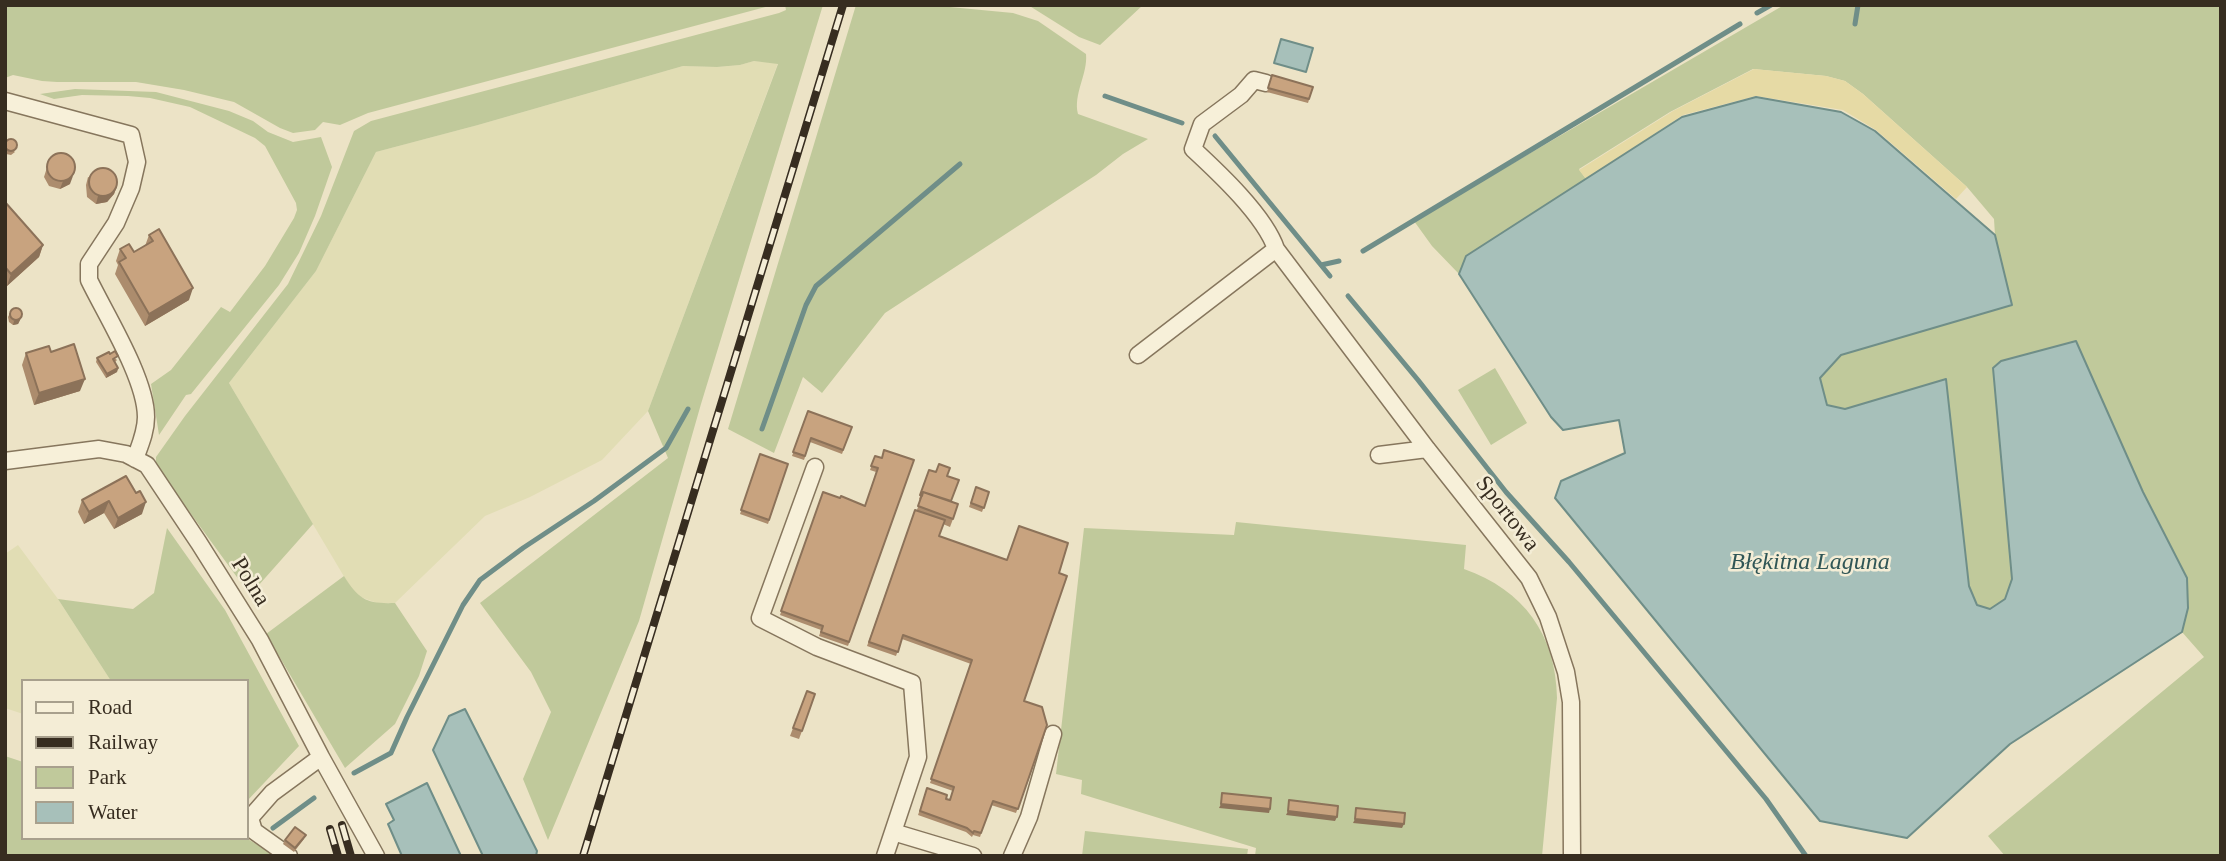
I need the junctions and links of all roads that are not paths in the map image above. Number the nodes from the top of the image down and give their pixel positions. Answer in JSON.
{"nodes":[{"id":1,"x":1266,"y":83,"type":"edge"},
{"id":2,"x":5,"y":101,"type":"edge"},
{"id":3,"x":1276,"y":249,"type":"junction"},
{"id":4,"x":1138,"y":355,"type":"dead end"},
{"id":5,"x":1427,"y":449,"type":"junction"},
{"id":6,"x":1379,"y":455,"type":"dead end"},
{"id":7,"x":135,"y":459,"type":"junction"},
{"id":8,"x":5,"y":461,"type":"edge"},
{"id":9,"x":815,"y":467,"type":"dead end"},
{"id":10,"x":1053,"y":734,"type":"dead end"},
{"id":11,"x":321,"y":757,"type":"junction"},
{"id":12,"x":893,"y":832,"type":"junction"},
{"id":13,"x":289,"y":856,"type":"edge"},
{"id":14,"x":376,"y":856,"type":"edge"},
{"id":15,"x":885,"y":856,"type":"edge"},
{"id":16,"x":973,"y":856,"type":"edge"},
{"id":17,"x":1012,"y":856,"type":"edge"},
{"id":18,"x":1572,"y":856,"type":"edge"}],
"edges":[{"from":1,"to":3,"type":"street","name":"Sportowa"},
{"from":2,"to":7,"type":"street"},
{"from":3,"to":4,"type":"street"},
{"from":3,"to":5,"type":"street","name":"Sportowa"},
{"from":5,"to":6,"type":"street"},
{"from":5,"to":18,"type":"street","name":"Sportowa"},
{"from":7,"to":8,"type":"street","name":"Polna"},
{"from":7,"to":11,"type":"street","name":"Polna"},
{"from":9,"to":12,"type":"street"},
{"from":10,"to":17,"type":"street"},
{"from":11,"to":13,"type":"street"},
{"from":11,"to":14,"type":"street","name":"Polna"},
{"from":12,"to":15,"type":"street"},
{"from":12,"to":16,"type":"street"}]}
